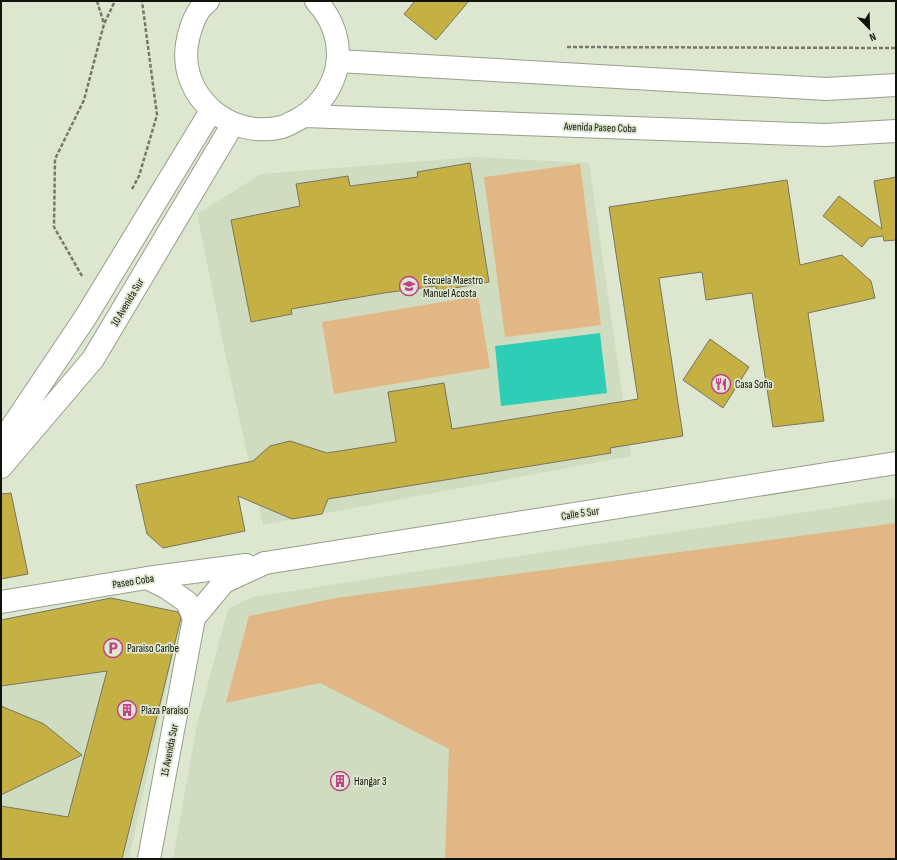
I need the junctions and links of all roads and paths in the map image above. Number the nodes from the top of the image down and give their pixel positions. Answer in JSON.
{"nodes":[{"id":1,"x":97,"y":1,"type":"edge"},
{"id":2,"x":115,"y":1,"type":"edge"},
{"id":3,"x":142,"y":1,"type":"edge"},
{"id":4,"x":316,"y":1,"type":"edge"},
{"id":5,"x":200,"y":5,"type":"edge"},
{"id":6,"x":104,"y":24,"type":"junction"},
{"id":7,"x":565,"y":47,"type":"dead end"},
{"id":8,"x":896,"y":48,"type":"edge"},
{"id":9,"x":338,"y":61,"type":"junction"},
{"id":10,"x":896,"y":85,"type":"edge"},
{"id":11,"x":211,"y":111,"type":"junction"},
{"id":12,"x":305,"y":116,"type":"junction"},
{"id":13,"x":233,"y":124,"type":"junction"},
{"id":14,"x":896,"y":131,"type":"edge"},
{"id":15,"x":132,"y":189,"type":"dead end"},
{"id":16,"x":87,"y":272,"type":"dead end"},
{"id":17,"x":1,"y":439,"type":"edge"},
{"id":18,"x":896,"y":463,"type":"edge"},
{"id":19,"x":1,"y":467,"type":"edge"},
{"id":20,"x":265,"y":563,"type":"junction"},
{"id":21,"x":147,"y":578,"type":"junction"},
{"id":22,"x":1,"y":602,"type":"edge"},
{"id":23,"x":194,"y":618,"type":"junction"},
{"id":24,"x":149,"y":859,"type":"edge"}],
"edges":[{"from":1,"to":6,"type":"path"},
{"from":2,"to":6,"type":"path"},
{"from":3,"to":15,"type":"path"},
{"from":4,"to":9,"type":"street"},
{"from":5,"to":11,"type":"street"},
{"from":6,"to":16,"type":"path"},
{"from":7,"to":8,"type":"path"},
{"from":9,"to":10,"type":"street"},
{"from":9,"to":12,"type":"street"},
{"from":11,"to":13,"type":"street"},
{"from":11,"to":17,"type":"street"},
{"from":12,"to":13,"type":"street"},
{"from":12,"to":14,"type":"street","name":"Avenida Paseo Coba"},
{"from":13,"to":19,"type":"street","name":"10 Avenida Sur"},
{"from":18,"to":20,"type":"street","name":"Calle 5 Sur"},
{"from":20,"to":21,"type":"street","name":"Paseo Coba"},
{"from":20,"to":23,"type":"street","name":"15 Avenida Sur"},
{"from":21,"to":22,"type":"street","name":"Paseo Coba"},
{"from":21,"to":23,"type":"street"},
{"from":23,"to":24,"type":"street","name":"15 Avenida Sur"}]}
